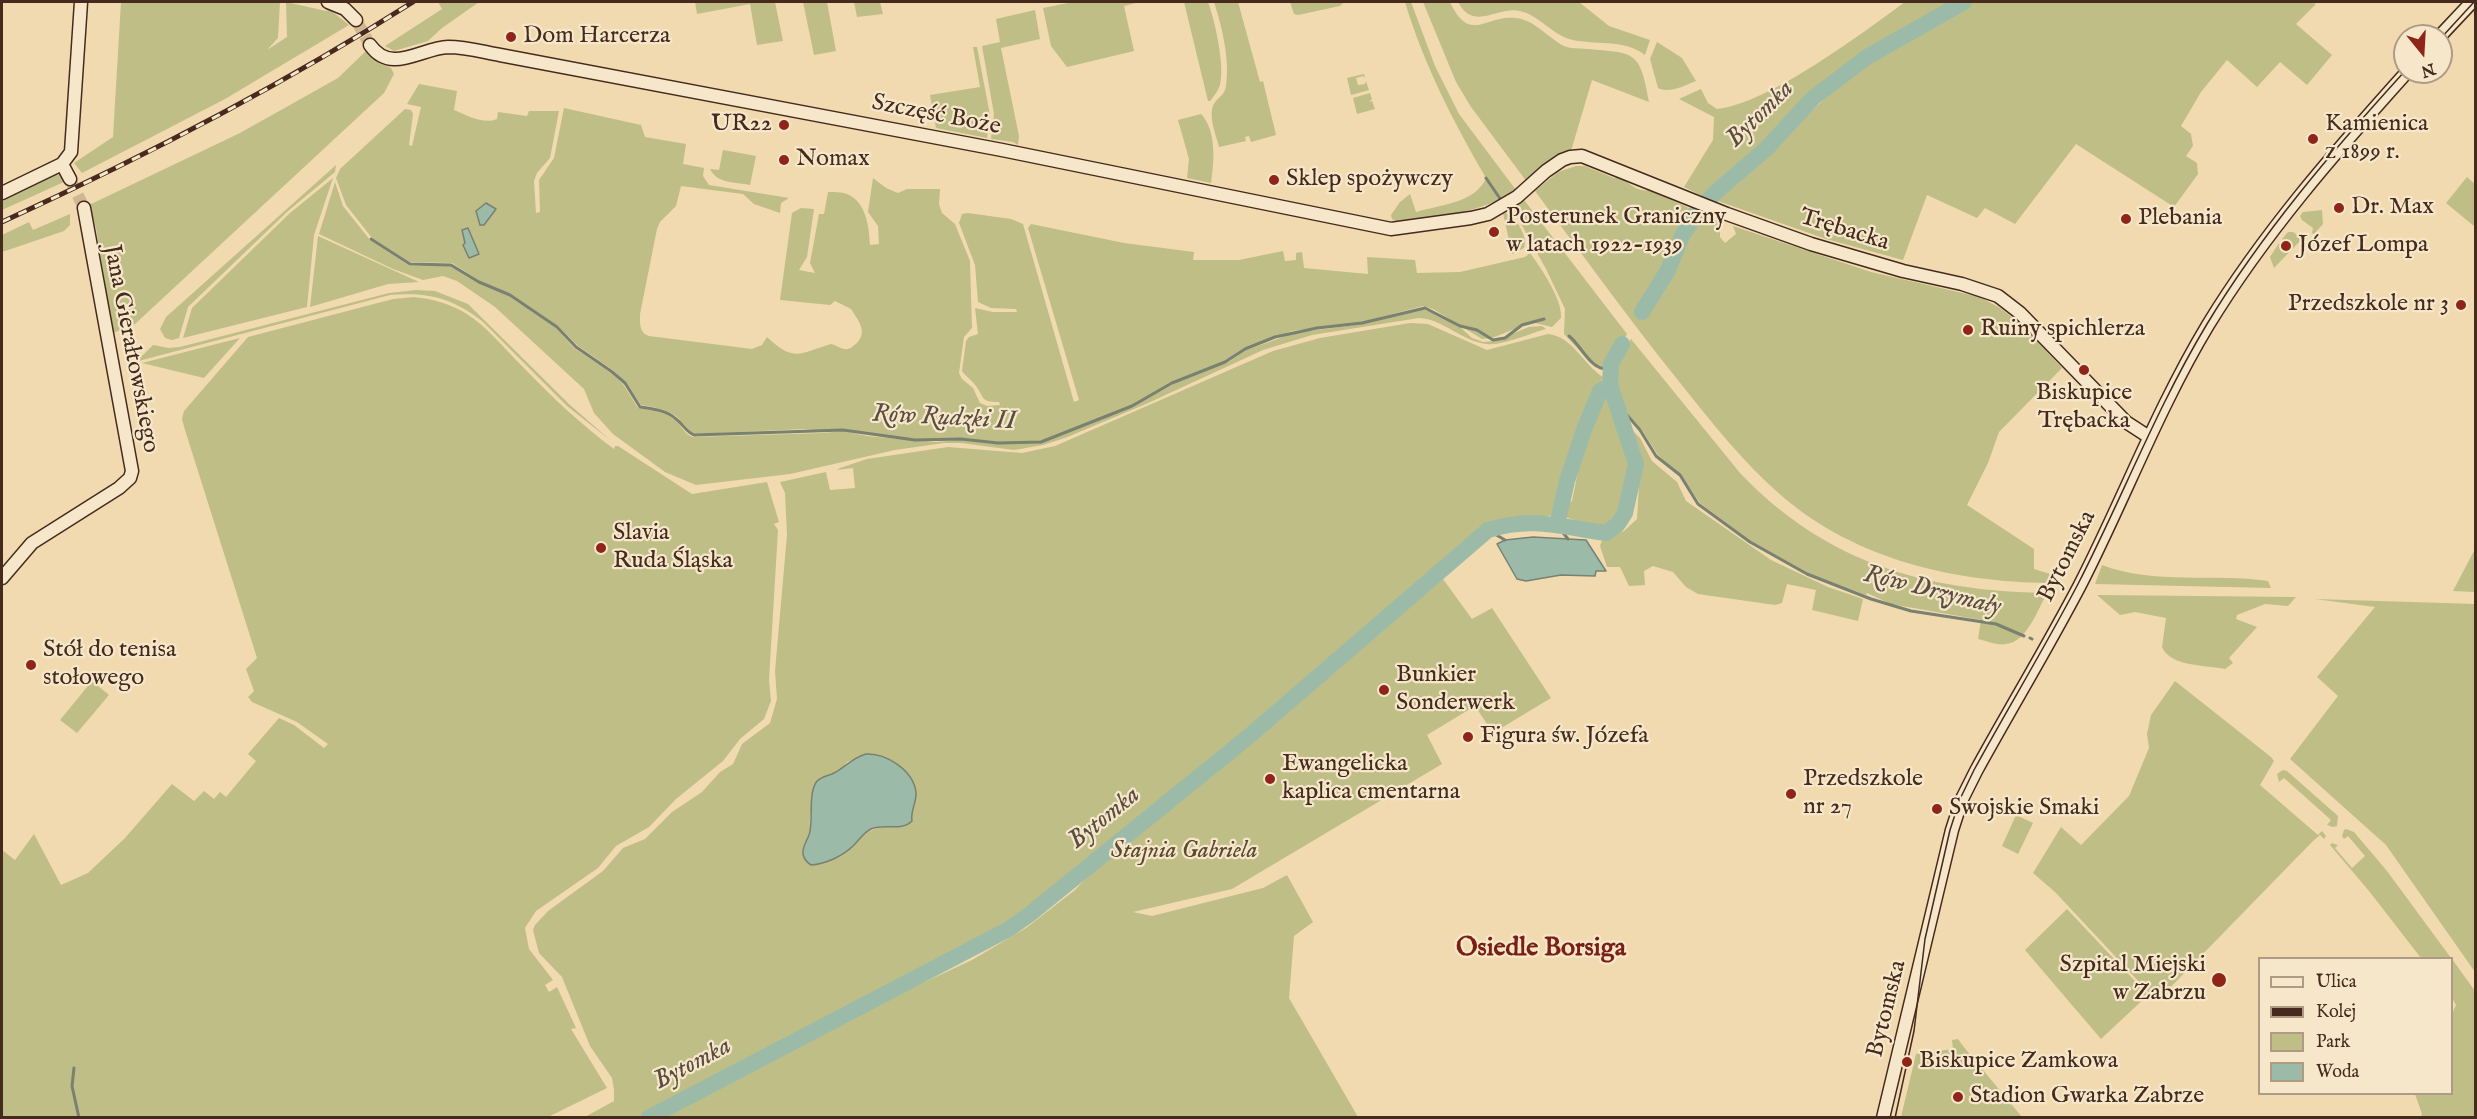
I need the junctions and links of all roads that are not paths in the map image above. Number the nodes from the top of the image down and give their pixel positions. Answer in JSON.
{"nodes":[{"id":1,"x":81,"y":2,"type":"edge"},
{"id":2,"x":328,"y":2,"type":"edge"},
{"id":3,"x":2472,"y":2,"type":"edge"},
{"id":4,"x":356,"y":20,"type":"tunnel mouth"},
{"id":5,"x":2451,"y":24,"type":"edge"},
{"id":6,"x":370,"y":45,"type":"tunnel mouth"},
{"id":7,"x":2396,"y":84,"type":"edge"},
{"id":8,"x":62,"y":164,"type":"junction"},
{"id":9,"x":70,"y":179,"type":"tunnel mouth"},
{"id":10,"x":2,"y":193,"type":"edge"},
{"id":11,"x":84,"y":208,"type":"tunnel mouth"},
{"id":12,"x":1498,"y":209,"type":"joint"},
{"id":13,"x":2149,"y":437,"type":"junction"},
{"id":14,"x":2,"y":578,"type":"edge"},
{"id":15,"x":1883,"y":1118,"type":"edge"}],
"edges":[{"from":1,"to":8,"type":"street"},
{"from":2,"to":4,"type":"street"},
{"from":3,"to":5,"type":"street"},
{"from":6,"to":12,"type":"street","name":"Szczęść Boże"},
{"from":7,"to":13,"type":"street","name":"Bytomska"},
{"from":8,"to":9,"type":"street"},
{"from":8,"to":10,"type":"street"},
{"from":11,"to":14,"type":"street","name":"Jana Gierałtowskiego"},
{"from":12,"to":13,"type":"street","name":"Trębacka"},
{"from":13,"to":15,"type":"street","name":"Bytomska"}]}
